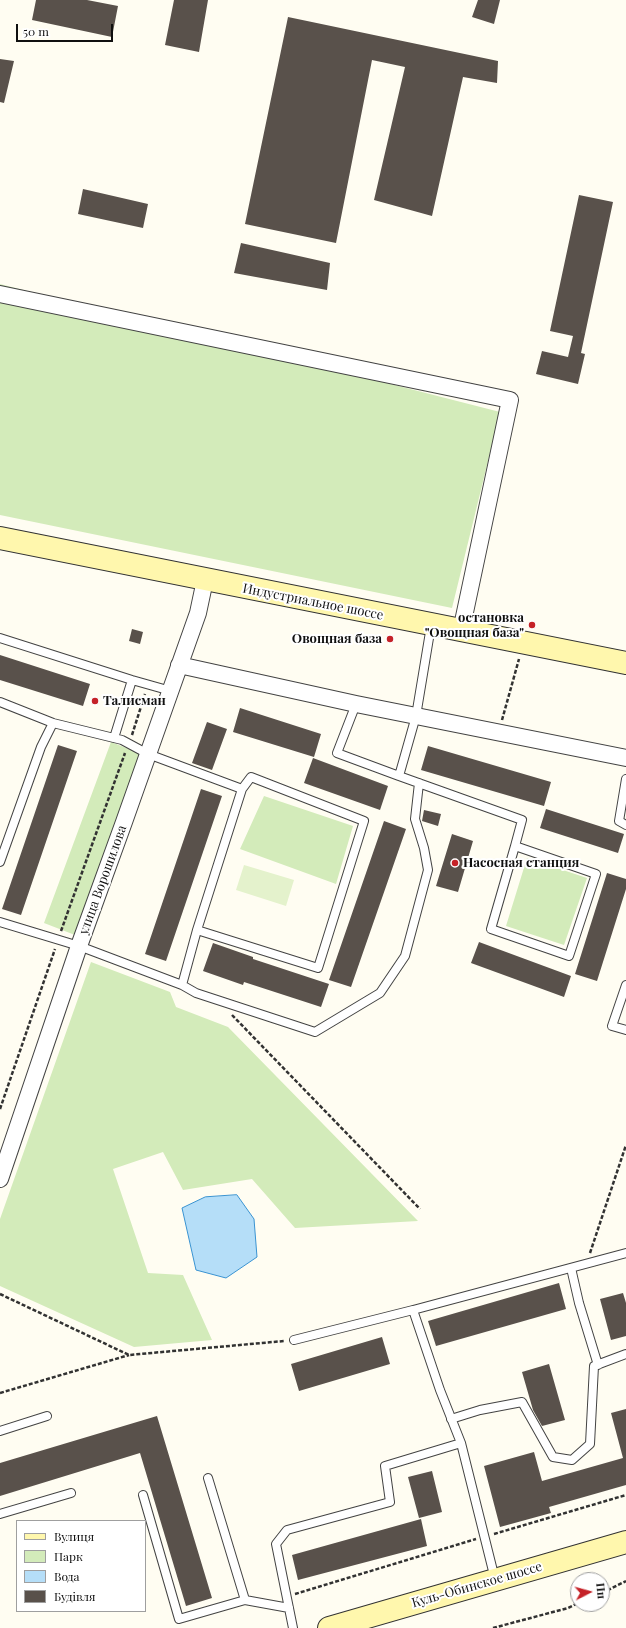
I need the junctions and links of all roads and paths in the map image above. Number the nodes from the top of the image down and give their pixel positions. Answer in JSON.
{"nodes":[{"id":1,"x":0,"y":294,"type":"edge"},
{"id":2,"x":0,"y":538,"type":"edge"},
{"id":3,"x":205,"y":580,"type":"junction"},
{"id":4,"x":431,"y":625,"type":"junction"},
{"id":5,"x":461,"y":631,"type":"junction"},
{"id":6,"x":0,"y":638,"type":"edge"},
{"id":7,"x":524,"y":643,"type":"junction"},
{"id":8,"x":626,"y":663,"type":"edge"},
{"id":9,"x":179,"y":665,"type":"junction"},
{"id":10,"x":132,"y":680,"type":"junction"},
{"id":11,"x":148,"y":684,"type":"junction"},
{"id":12,"x":171,"y":691,"type":"junction"},
{"id":13,"x":0,"y":702,"type":"edge"},
{"id":14,"x":356,"y":704,"type":"junction"},
{"id":15,"x":416,"y":716,"type":"junction"},
{"id":16,"x":53,"y":723,"type":"junction"},
{"id":17,"x":498,"y":733,"type":"junction"},
{"id":18,"x":114,"y":738,"type":"junction"},
{"id":19,"x":129,"y":744,"type":"junction"},
{"id":20,"x":148,"y":754,"type":"junction"},
{"id":21,"x":626,"y":758,"type":"edge"},
{"id":22,"x":399,"y":776,"type":"junction"},
{"id":23,"x":626,"y":779,"type":"edge"},
{"id":24,"x":419,"y":783,"type":"junction"},
{"id":25,"x":242,"y":789,"type":"junction"},
{"id":26,"x":626,"y":825,"type":"edge"},
{"id":27,"x":515,"y":846,"type":"junction"},
{"id":28,"x":0,"y":862,"type":"edge"},
{"id":29,"x":0,"y":922,"type":"edge"},
{"id":30,"x":197,"y":930,"type":"junction"},
{"id":31,"x":58,"y":939,"type":"junction"},
{"id":32,"x":79,"y":946,"type":"junction"},
{"id":33,"x":182,"y":985,"type":"junction"},
{"id":34,"x":626,"y":985,"type":"edge"},
{"id":35,"x":232,"y":1005,"type":"junction"},
{"id":36,"x":626,"y":1030,"type":"edge"},
{"id":37,"x":0,"y":1110,"type":"edge"},
{"id":38,"x":626,"y":1146,"type":"edge"},
{"id":39,"x":0,"y":1179,"type":"edge"},
{"id":40,"x":420,"y":1209,"type":"dead end"},
{"id":41,"x":626,"y":1253,"type":"edge"},
{"id":42,"x":587,"y":1264,"type":"junction"},
{"id":43,"x":571,"y":1268,"type":"junction"},
{"id":44,"x":0,"y":1294,"type":"edge"},
{"id":45,"x":413,"y":1310,"type":"junction"},
{"id":46,"x":294,"y":1340,"type":"joint"},
{"id":47,"x":626,"y":1354,"type":"edge"},
{"id":48,"x":129,"y":1355,"type":"junction"},
{"id":49,"x":598,"y":1364,"type":"junction"},
{"id":50,"x":0,"y":1393,"type":"edge"},
{"id":51,"x":47,"y":1416,"type":"dead end"},
{"id":52,"x":451,"y":1419,"type":"junction"},
{"id":53,"x":0,"y":1431,"type":"edge"},
{"id":54,"x":461,"y":1443,"type":"junction"},
{"id":55,"x":208,"y":1478,"type":"dead end"},
{"id":56,"x":71,"y":1493,"type":"dead end"},
{"id":57,"x":143,"y":1495,"type":"dead end"},
{"id":58,"x":626,"y":1495,"type":"edge"},
{"id":59,"x":0,"y":1514,"type":"edge"},
{"id":60,"x":485,"y":1536,"type":"junction"},
{"id":61,"x":626,"y":1542,"type":"edge"},
{"id":62,"x":495,"y":1579,"type":"junction"},
{"id":63,"x":626,"y":1581,"type":"edge"},
{"id":64,"x":610,"y":1589,"type":"edge"},
{"id":65,"x":286,"y":1597,"type":"junction"},
{"id":66,"x":244,"y":1600,"type":"junction"},
{"id":67,"x":570,"y":1607,"type":"edge"},
{"id":68,"x":289,"y":1608,"type":"junction"},
{"id":69,"x":293,"y":1628,"type":"edge"},
{"id":70,"x":329,"y":1628,"type":"edge"},
{"id":71,"x":493,"y":1628,"type":"edge"}],
"edges":[{"from":1,"to":5,"type":"street"},
{"from":2,"to":3,"type":"main road","name":"Индустриальное шоссе"},
{"from":3,"to":4,"type":"main road","name":"Индустриальное шоссе"},
{"from":3,"to":9,"type":"street","name":"улица Ворошилова"},
{"from":4,"to":5,"type":"main road","name":"Индустриальное шоссе"},
{"from":4,"to":15,"type":"lane"},
{"from":5,"to":7,"type":"main road","name":"Индустриальное шоссе"},
{"from":6,"to":10,"type":"lane"},
{"from":7,"to":8,"type":"main road","name":"Индустриальное шоссе"},
{"from":7,"to":17,"type":"path"},
{"from":9,"to":12,"type":"street","name":"улица Ворошилова"},
{"from":9,"to":14,"type":"street"},
{"from":10,"to":11,"type":"lane"},
{"from":10,"to":18,"type":"lane"},
{"from":11,"to":12,"type":"lane"},
{"from":11,"to":19,"type":"path"},
{"from":12,"to":20,"type":"street","name":"улица Ворошилова"},
{"from":13,"to":16,"type":"lane"},
{"from":14,"to":15,"type":"street"},
{"from":14,"to":22,"type":"lane"},
{"from":15,"to":17,"type":"street"},
{"from":15,"to":22,"type":"lane"},
{"from":16,"to":18,"type":"lane"},
{"from":16,"to":28,"type":"lane"},
{"from":17,"to":21,"type":"street"},
{"from":18,"to":19,"type":"lane"},
{"from":19,"to":20,"type":"lane"},
{"from":19,"to":31,"type":"path"},
{"from":20,"to":25,"type":"lane"},
{"from":20,"to":32,"type":"street","name":"улица Ворошилова"},
{"from":22,"to":24,"type":"lane"},
{"from":23,"to":26,"type":"lane"},
{"from":24,"to":27,"type":"lane"},
{"from":24,"to":35,"type":"lane"},
{"from":25,"to":30,"type":"lane"},
{"from":25,"to":30,"type":"lane"},
{"from":27,"to":27,"type":"lane"},
{"from":29,"to":31,"type":"lane"},
{"from":30,"to":33,"type":"lane"},
{"from":31,"to":32,"type":"lane"},
{"from":31,"to":37,"type":"path"},
{"from":32,"to":33,"type":"lane"},
{"from":32,"to":39,"type":"street","name":"улица Ворошилова"},
{"from":33,"to":35,"type":"lane"},
{"from":34,"to":36,"type":"lane"},
{"from":35,"to":40,"type":"path"},
{"from":38,"to":42,"type":"path"},
{"from":41,"to":42,"type":"lane"},
{"from":42,"to":43,"type":"lane"},
{"from":43,"to":45,"type":"lane"},
{"from":43,"to":49,"type":"lane"},
{"from":44,"to":48,"type":"path"},
{"from":45,"to":46,"type":"lane"},
{"from":45,"to":52,"type":"lane"},
{"from":46,"to":48,"type":"path"},
{"from":47,"to":49,"type":"lane"},
{"from":48,"to":50,"type":"path"},
{"from":49,"to":52,"type":"lane"},
{"from":51,"to":53,"type":"lane"},
{"from":52,"to":54,"type":"lane"},
{"from":54,"to":60,"type":"lane"},
{"from":54,"to":65,"type":"lane"},
{"from":55,"to":66,"type":"lane"},
{"from":56,"to":59,"type":"lane"},
{"from":57,"to":66,"type":"lane"},
{"from":58,"to":60,"type":"path"},
{"from":60,"to":62,"type":"lane"},
{"from":60,"to":65,"type":"path"},
{"from":61,"to":62,"type":"main road","name":"Куль-Обинское шоссе"},
{"from":62,"to":70,"type":"main road","name":"Куль-Обинское шоссе"},
{"from":63,"to":64,"type":"path"},
{"from":65,"to":68,"type":"lane"},
{"from":66,"to":68,"type":"lane"},
{"from":67,"to":71,"type":"path"},
{"from":68,"to":69,"type":"lane"}]}
